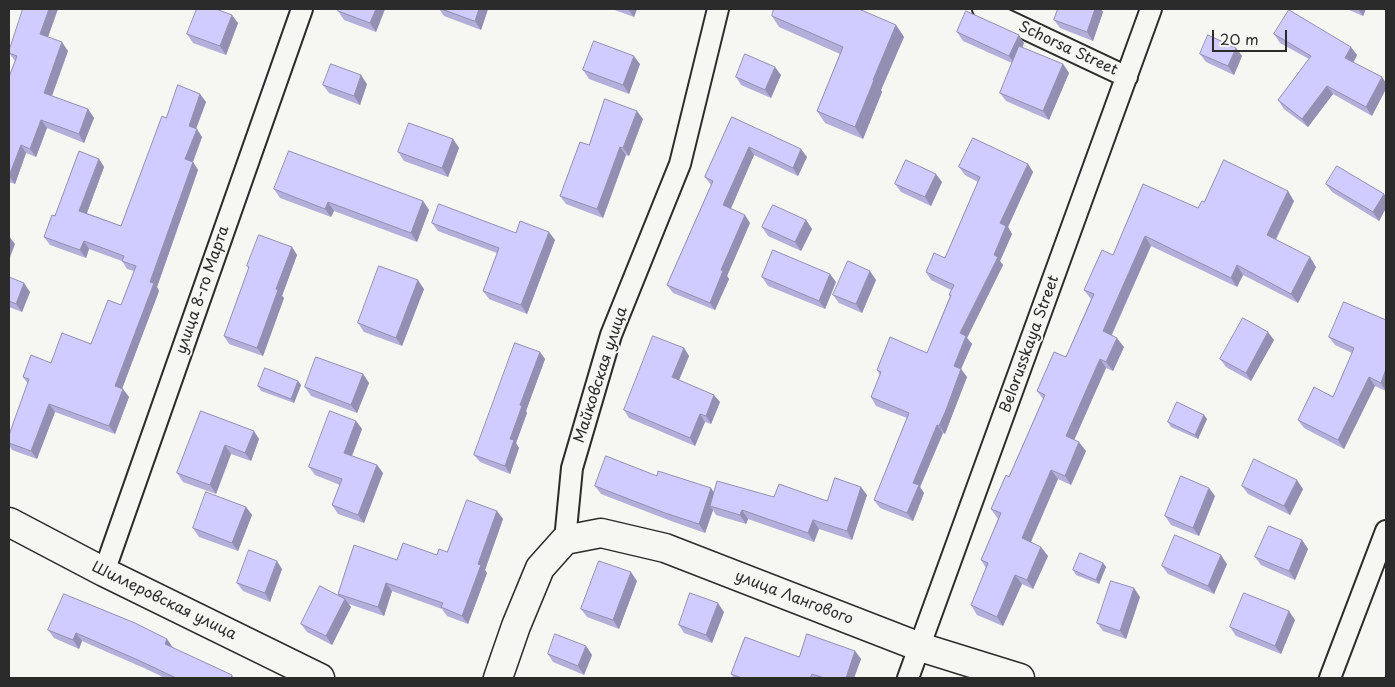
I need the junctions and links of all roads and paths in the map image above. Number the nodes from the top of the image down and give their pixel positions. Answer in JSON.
{"nodes":[{"id":1,"x":302,"y":9,"type":"edge"},
{"id":2,"x":718,"y":9,"type":"edge"},
{"id":3,"x":983,"y":9,"type":"edge"},
{"id":4,"x":1151,"y":9,"type":"edge"},
{"id":5,"x":1127,"y":77,"type":"junction"},
{"id":6,"x":9,"y":522,"type":"edge"},
{"id":7,"x":1386,"y":531,"type":"edge"},
{"id":8,"x":565,"y":540,"type":"junction"},
{"id":9,"x":104,"y":572,"type":"junction"},
{"id":10,"x":920,"y":647,"type":"junction"},
{"id":11,"x":305,"y":675,"type":"edge"},
{"id":12,"x":498,"y":678,"type":"edge"},
{"id":13,"x":908,"y":678,"type":"edge"},
{"id":14,"x":1020,"y":678,"type":"edge"},
{"id":15,"x":1330,"y":678,"type":"edge"}],
"edges":[{"from":1,"to":9,"type":"street","name":"улица 8-го Марта"},
{"from":2,"to":8,"type":"street","name":"Майковская улица"},
{"from":3,"to":5,"type":"street","name":"Schorsa Street"},
{"from":4,"to":5,"type":"street","name":"Belorusskaya Street"},
{"from":5,"to":10,"type":"street","name":"Belorusskaya Street"},
{"from":6,"to":9,"type":"street","name":"Шиллеровская улица"},
{"from":7,"to":15,"type":"street"},
{"from":8,"to":10,"type":"street","name":"улица Лангового"},
{"from":8,"to":12,"type":"street"},
{"from":9,"to":11,"type":"street","name":"Шиллеровская улица"},
{"from":10,"to":13,"type":"street","name":"Belorusskaya Street"},
{"from":10,"to":14,"type":"street","name":"улица Лангового"}]}
